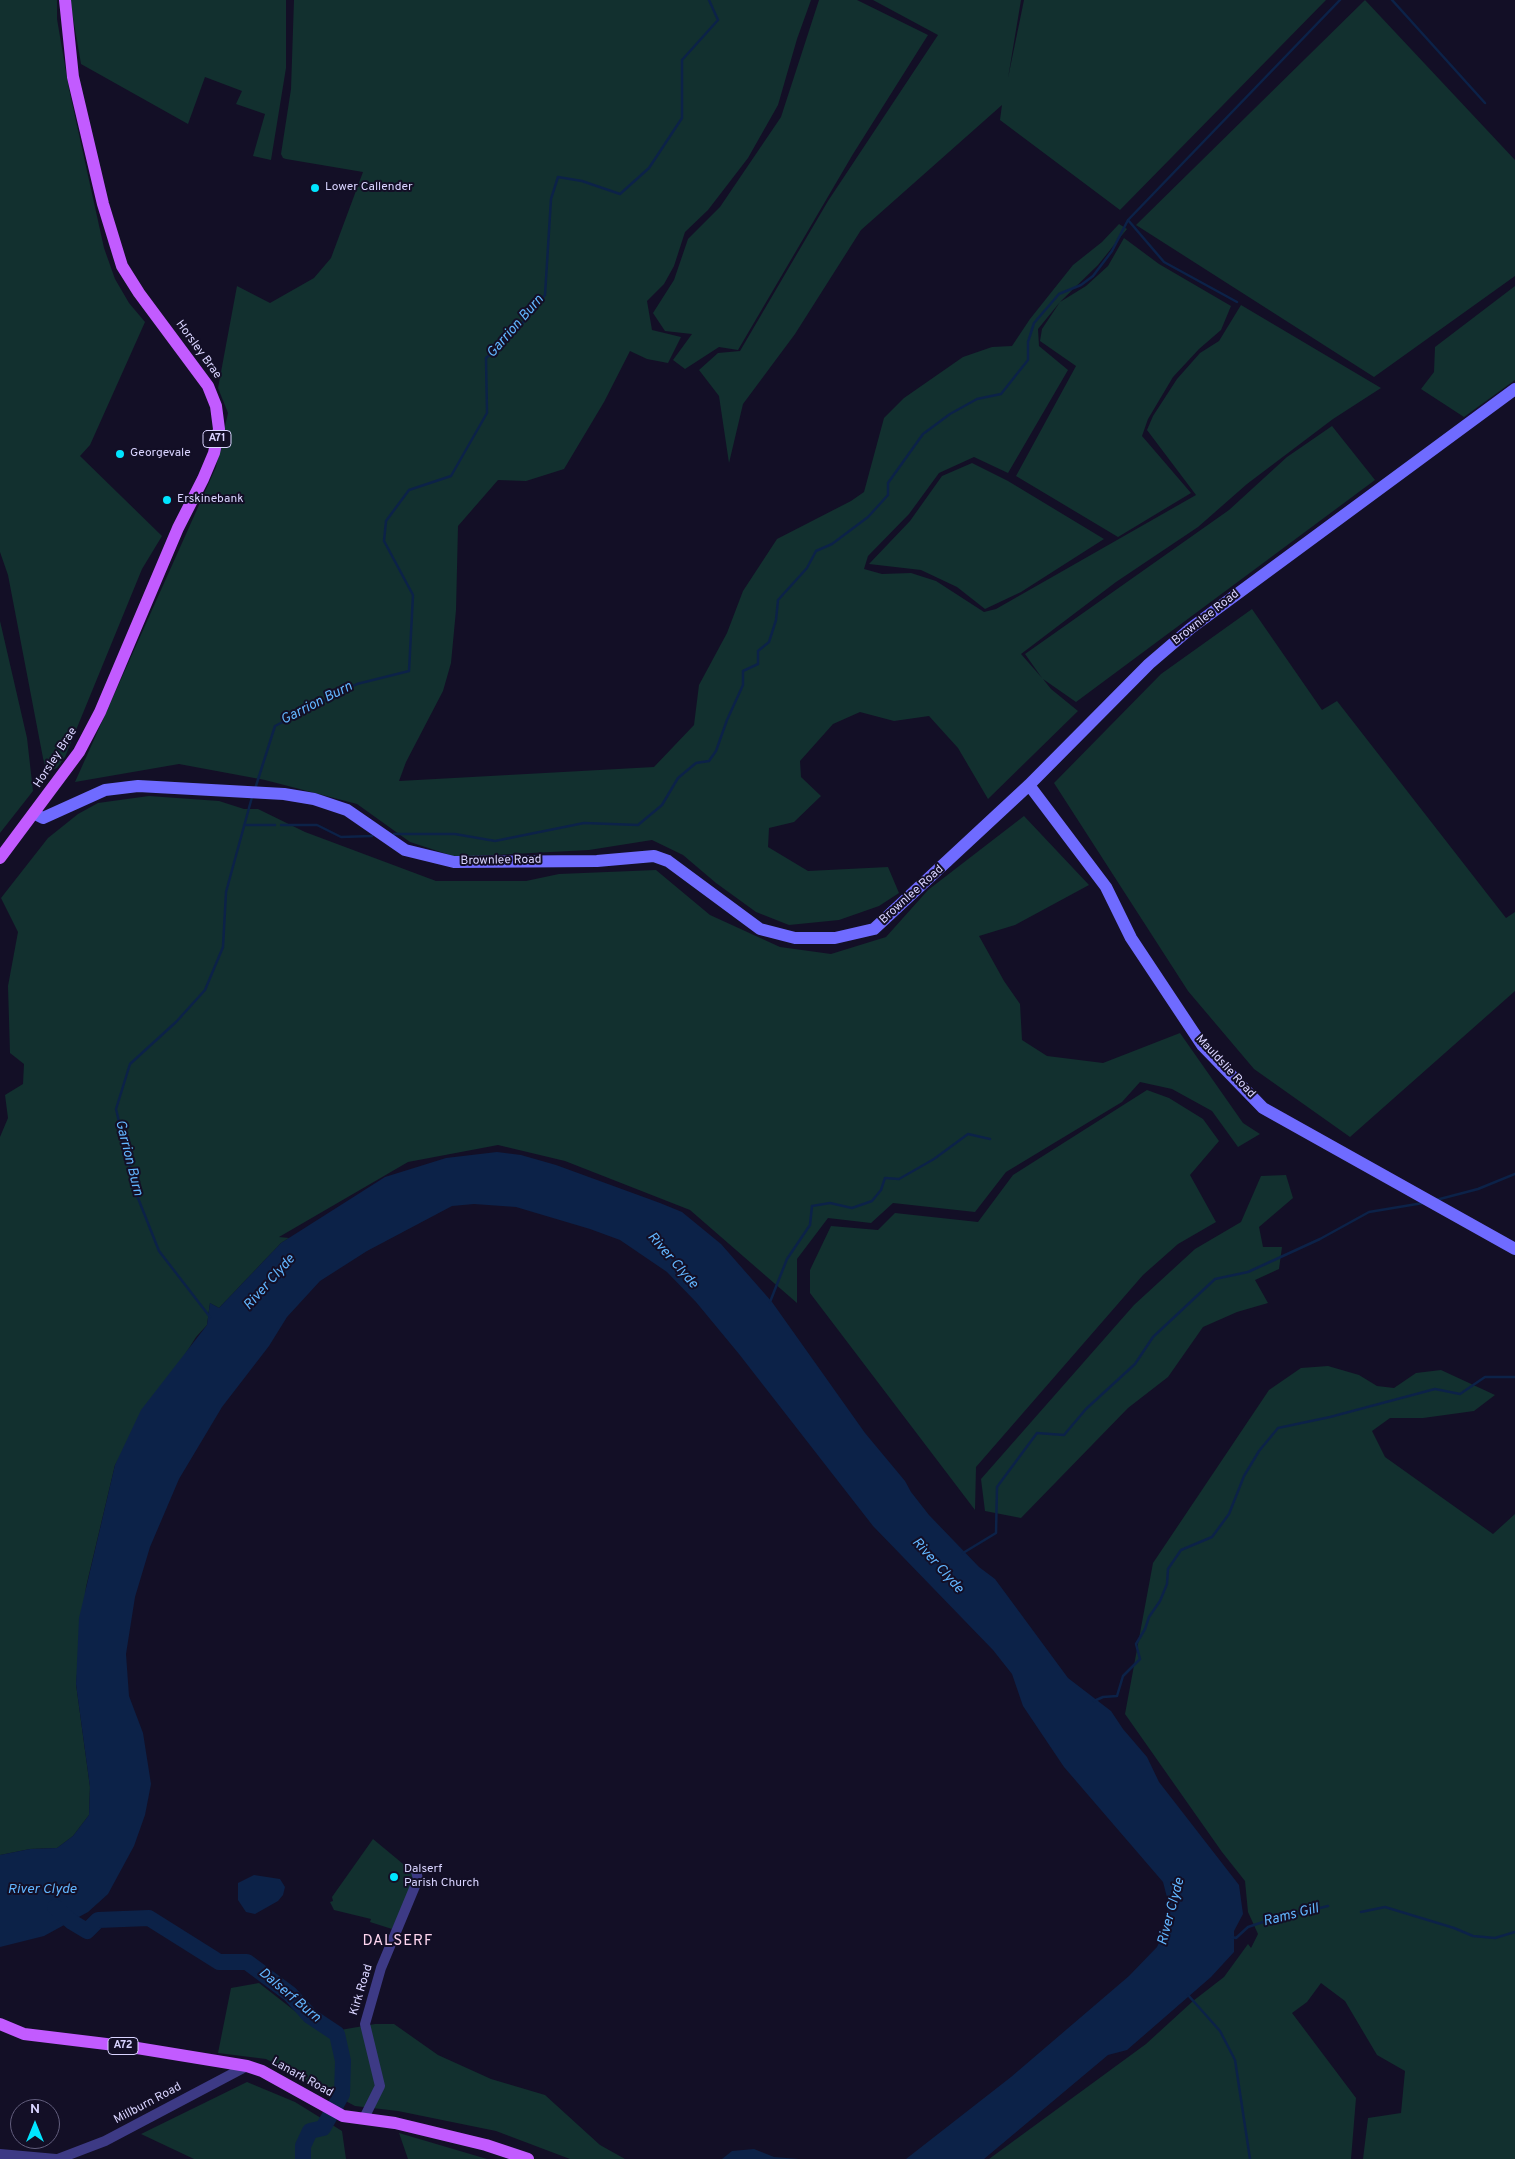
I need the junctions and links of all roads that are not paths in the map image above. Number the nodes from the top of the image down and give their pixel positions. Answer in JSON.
{"nodes":[{"id":1,"x":65,"y":0,"type":"edge"},
{"id":2,"x":1515,"y":388,"type":"edge"},
{"id":3,"x":1029,"y":785,"type":"junction"},
{"id":4,"x":35,"y":814,"type":"junction"},
{"id":5,"x":0,"y":858,"type":"edge"},
{"id":6,"x":1515,"y":1249,"type":"edge"},
{"id":7,"x":416,"y":1871,"type":"dead end"},
{"id":8,"x":0,"y":2024,"type":"edge"},
{"id":9,"x":247,"y":2066,"type":"junction"},
{"id":10,"x":364,"y":2118,"type":"junction"},
{"id":11,"x":0,"y":2154,"type":"edge"},
{"id":12,"x":57,"y":2159,"type":"edge"},
{"id":13,"x":528,"y":2159,"type":"edge"}],
"edges":[{"from":1,"to":4,"type":"main road","name":"Horsley Brae","number":"A71"},
{"from":2,"to":3,"type":"main road","name":"Brownlee Road"},
{"from":3,"to":4,"type":"main road","name":"Brownlee Road"},
{"from":3,"to":6,"type":"main road","name":"Mauldslie Road"},
{"from":4,"to":5,"type":"main road","name":"Horsley Brae","number":"A71"},
{"from":7,"to":10,"type":"street","name":"Kirk Road"},
{"from":8,"to":9,"type":"main road","name":"Lanark Road","number":"A72"},
{"from":9,"to":10,"type":"main road","name":"Lanark Road","number":"A72"},
{"from":9,"to":12,"type":"street","name":"Millburn Road"},
{"from":10,"to":13,"type":"main road","name":"Lanark Road","number":"A72"},
{"from":11,"to":12,"type":"street","name":"Millburn Road"}]}
